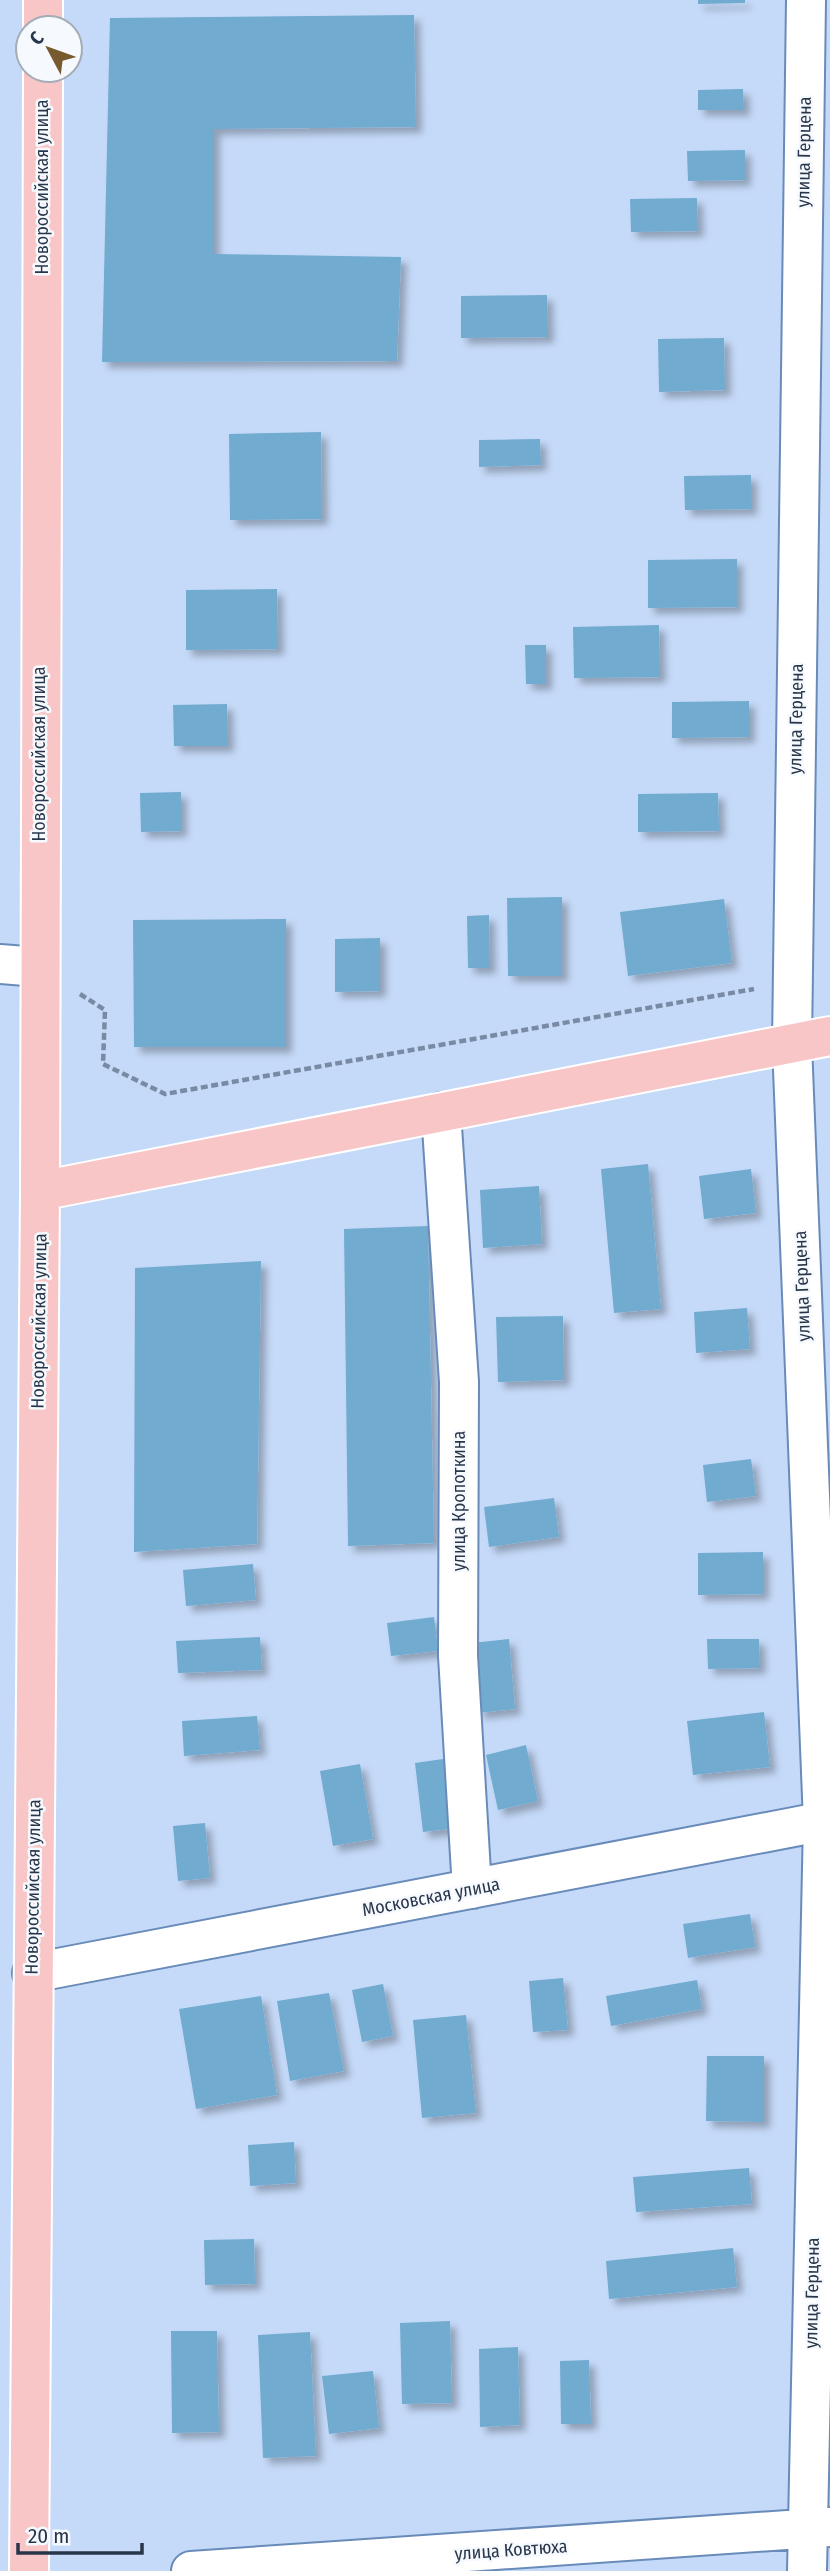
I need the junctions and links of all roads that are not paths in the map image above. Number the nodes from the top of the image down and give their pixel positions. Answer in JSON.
{"nodes":[{"id":1,"x":806,"y":0,"type":"edge"},
{"id":2,"x":43,"y":84,"type":"edge"},
{"id":3,"x":0,"y":964,"type":"edge"},
{"id":4,"x":38,"y":967,"type":"junction"},
{"id":5,"x":830,"y":1036,"type":"edge"},
{"id":6,"x":792,"y":1044,"type":"junction"},
{"id":7,"x":442,"y":1112,"type":"junction"},
{"id":8,"x":40,"y":1191,"type":"junction"},
{"id":9,"x":827,"y":1821,"type":"edge"},
{"id":10,"x":472,"y":1889,"type":"junction"},
{"id":11,"x":32,"y":1973,"type":"junction"},
{"id":12,"x":818,"y":2529,"type":"edge"},
{"id":13,"x":29,"y":2571,"type":"edge"},
{"id":14,"x":191,"y":2571,"type":"edge"},
{"id":15,"x":807,"y":2571,"type":"edge"}],
"edges":[{"from":1,"to":6,"type":"street","name":"улица Герцена"},
{"from":2,"to":4,"type":"main road","name":"Новороссийская улица"},
{"from":3,"to":4,"type":"street"},
{"from":4,"to":8,"type":"main road","name":"Новороссийская улица"},
{"from":5,"to":6,"type":"main road"},
{"from":6,"to":7,"type":"main road"},
{"from":6,"to":9,"type":"street","name":"улица Герцена"},
{"from":7,"to":8,"type":"main road"},
{"from":7,"to":10,"type":"street","name":"улица Кропоткина"},
{"from":8,"to":11,"type":"main road","name":"Новороссийская улица"},
{"from":9,"to":10,"type":"street","name":"Московская улица"},
{"from":9,"to":12,"type":"street","name":"улица Герцена"},
{"from":10,"to":11,"type":"street","name":"Московская улица"},
{"from":11,"to":13,"type":"main road","name":"Новороссийская улица"},
{"from":12,"to":14,"type":"street","name":"улица Ковтюха"},
{"from":12,"to":15,"type":"street","name":"улица Герцена"}]}
